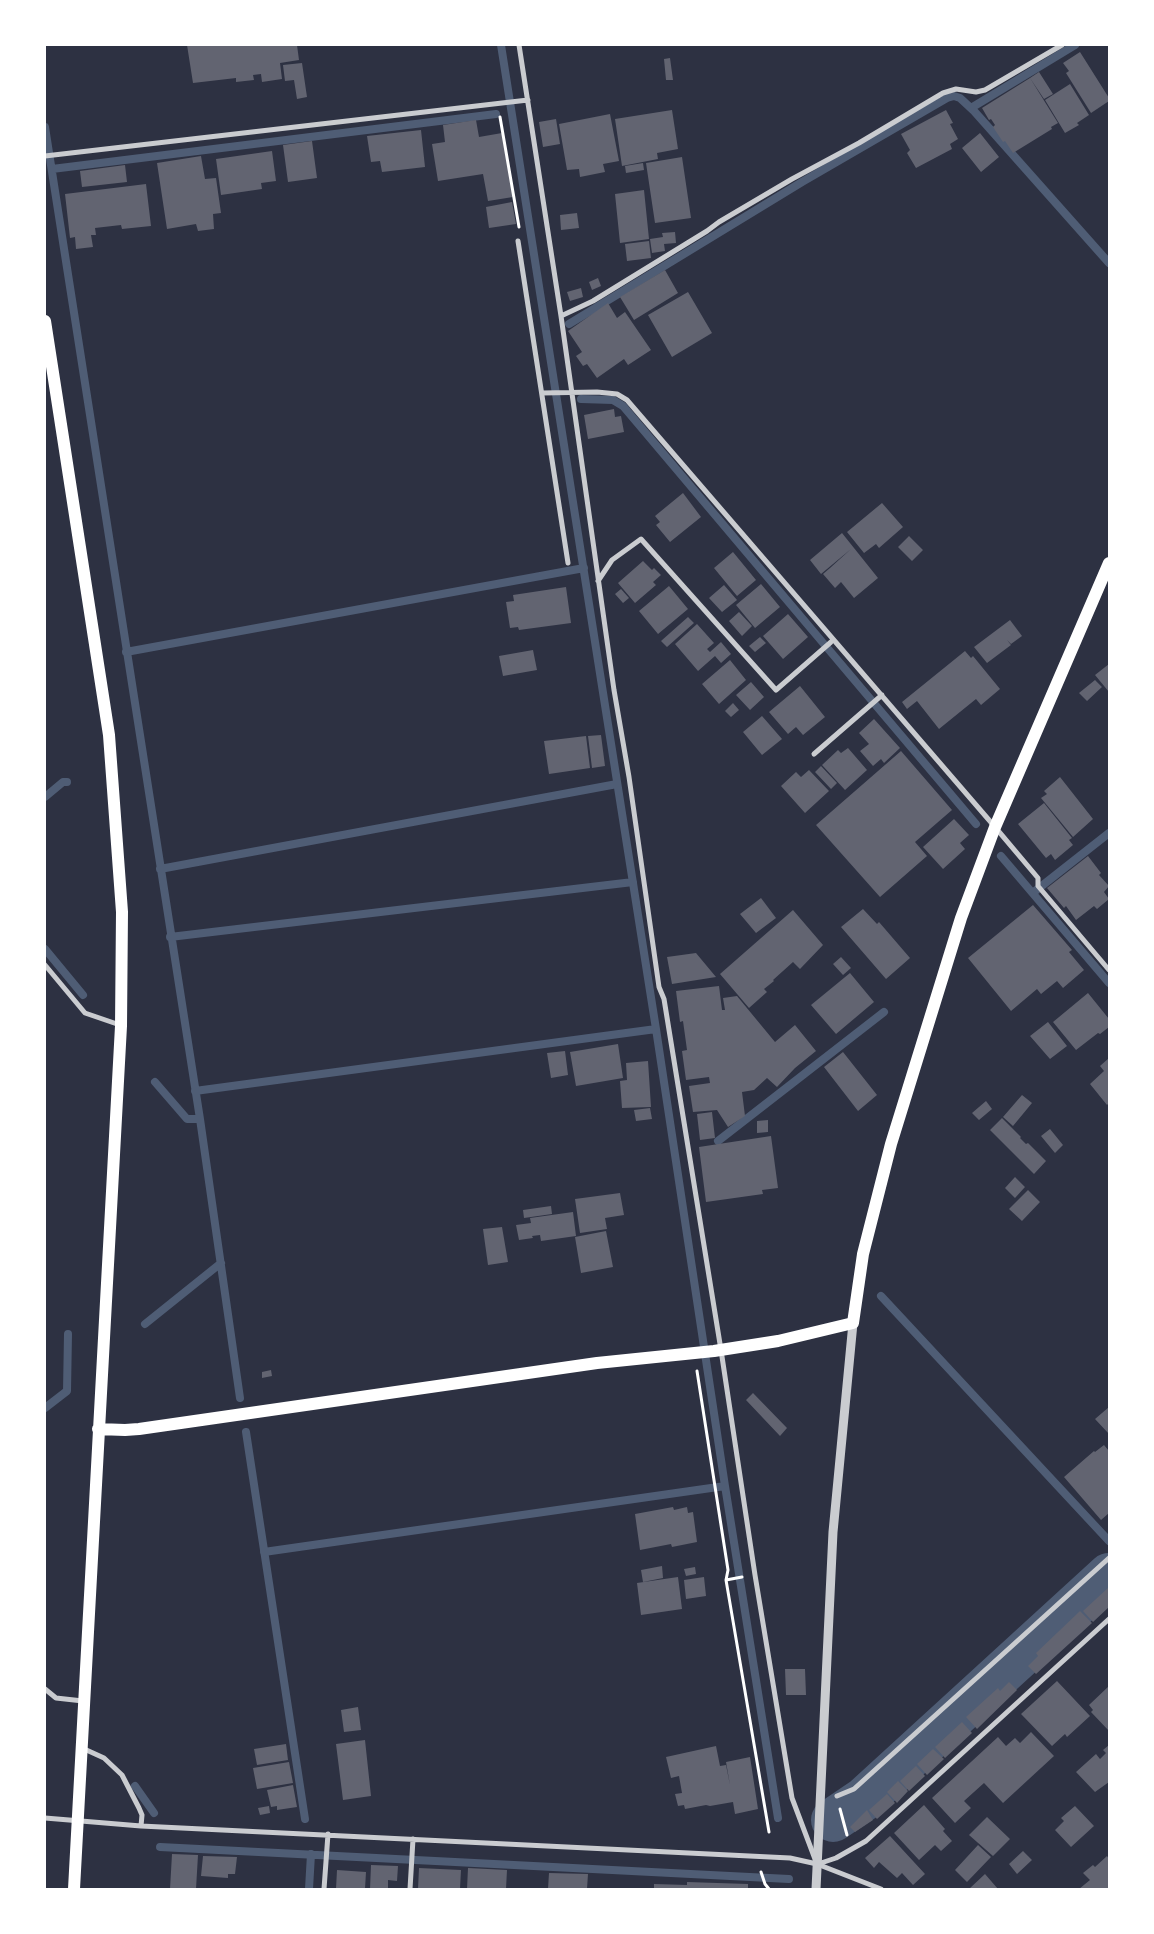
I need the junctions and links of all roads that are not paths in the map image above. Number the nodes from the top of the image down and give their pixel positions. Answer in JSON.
{"nodes":[{"id":1,"x":519,"y":45,"type":"edge"},
{"id":2,"x":1062,"y":45,"type":"edge"},
{"id":3,"x":528,"y":100,"type":"junction"},
{"id":4,"x":45,"y":156,"type":"edge"},
{"id":5,"x":518,"y":241,"type":"road end"},
{"id":6,"x":560,"y":316,"type":"junction"},
{"id":7,"x":45,"y":321,"type":"edge"},
{"id":8,"x":571,"y":391,"type":"junction"},
{"id":9,"x":542,"y":393,"type":"junction"},
{"id":10,"x":568,"y":563,"type":"dead end"},
{"id":11,"x":1109,"y":563,"type":"edge"},
{"id":12,"x":598,"y":582,"type":"junction"},
{"id":13,"x":830,"y":642,"type":"dead end"},
{"id":14,"x":880,"y":697,"type":"junction"},
{"id":15,"x":814,"y":754,"type":"dead end"},
{"id":16,"x":995,"y":827,"type":"junction"},
{"id":17,"x":45,"y":966,"type":"edge"},
{"id":18,"x":1109,"y":970,"type":"edge"},
{"id":19,"x":121,"y":1026,"type":"junction"},
{"id":20,"x":853,"y":1323,"type":"junction"},
{"id":21,"x":718,"y":1350,"type":"junction"},
{"id":22,"x":98,"y":1429,"type":"junction"},
{"id":23,"x":1109,"y":1558,"type":"edge"},
{"id":24,"x":1109,"y":1619,"type":"edge"},
{"id":25,"x":45,"y":1689,"type":"edge"},
{"id":26,"x":83,"y":1701,"type":"junction"},
{"id":27,"x":81,"y":1748,"type":"junction"},
{"id":28,"x":838,"y":1799,"type":"road end"},
{"id":29,"x":45,"y":1818,"type":"edge"},
{"id":30,"x":78,"y":1821,"type":"junction"},
{"id":31,"x":140,"y":1826,"type":"junction"},
{"id":32,"x":328,"y":1834,"type":"junction"},
{"id":33,"x":413,"y":1838,"type":"junction"},
{"id":34,"x":817,"y":1864,"type":"junction"},
{"id":35,"x":74,"y":1889,"type":"edge"},
{"id":36,"x":324,"y":1889,"type":"edge"},
{"id":37,"x":410,"y":1889,"type":"edge"},
{"id":38,"x":816,"y":1889,"type":"edge"},
{"id":39,"x":881,"y":1889,"type":"edge"}],
"edges":[{"from":1,"to":3,"type":"street"},
{"from":2,"to":6,"type":"street"},
{"from":3,"to":4,"type":"street"},
{"from":3,"to":6,"type":"street"},
{"from":5,"to":9,"type":"street"},
{"from":6,"to":8,"type":"street"},
{"from":7,"to":19,"type":"main road"},
{"from":8,"to":9,"type":"street"},
{"from":8,"to":12,"type":"street"},
{"from":8,"to":14,"type":"street"},
{"from":9,"to":10,"type":"street"},
{"from":11,"to":16,"type":"main road"},
{"from":12,"to":13,"type":"street"},
{"from":12,"to":21,"type":"street"},
{"from":14,"to":15,"type":"street"},
{"from":14,"to":16,"type":"street"},
{"from":16,"to":18,"type":"street"},
{"from":16,"to":20,"type":"main road"},
{"from":17,"to":19,"type":"street"},
{"from":19,"to":22,"type":"main road"},
{"from":20,"to":21,"type":"main road"},
{"from":20,"to":34,"type":"street"},
{"from":21,"to":22,"type":"main road"},
{"from":21,"to":34,"type":"street"},
{"from":22,"to":26,"type":"main road"},
{"from":23,"to":28,"type":"street"},
{"from":24,"to":34,"type":"street"},
{"from":25,"to":26,"type":"street"},
{"from":26,"to":27,"type":"main road"},
{"from":27,"to":30,"type":"main road"},
{"from":27,"to":31,"type":"street"},
{"from":29,"to":30,"type":"street"},
{"from":30,"to":31,"type":"street"},
{"from":30,"to":35,"type":"main road"},
{"from":31,"to":32,"type":"street"},
{"from":32,"to":33,"type":"street"},
{"from":32,"to":36,"type":"street"},
{"from":33,"to":34,"type":"street"},
{"from":33,"to":37,"type":"street"},
{"from":34,"to":38,"type":"street"},
{"from":34,"to":39,"type":"street"}]}
